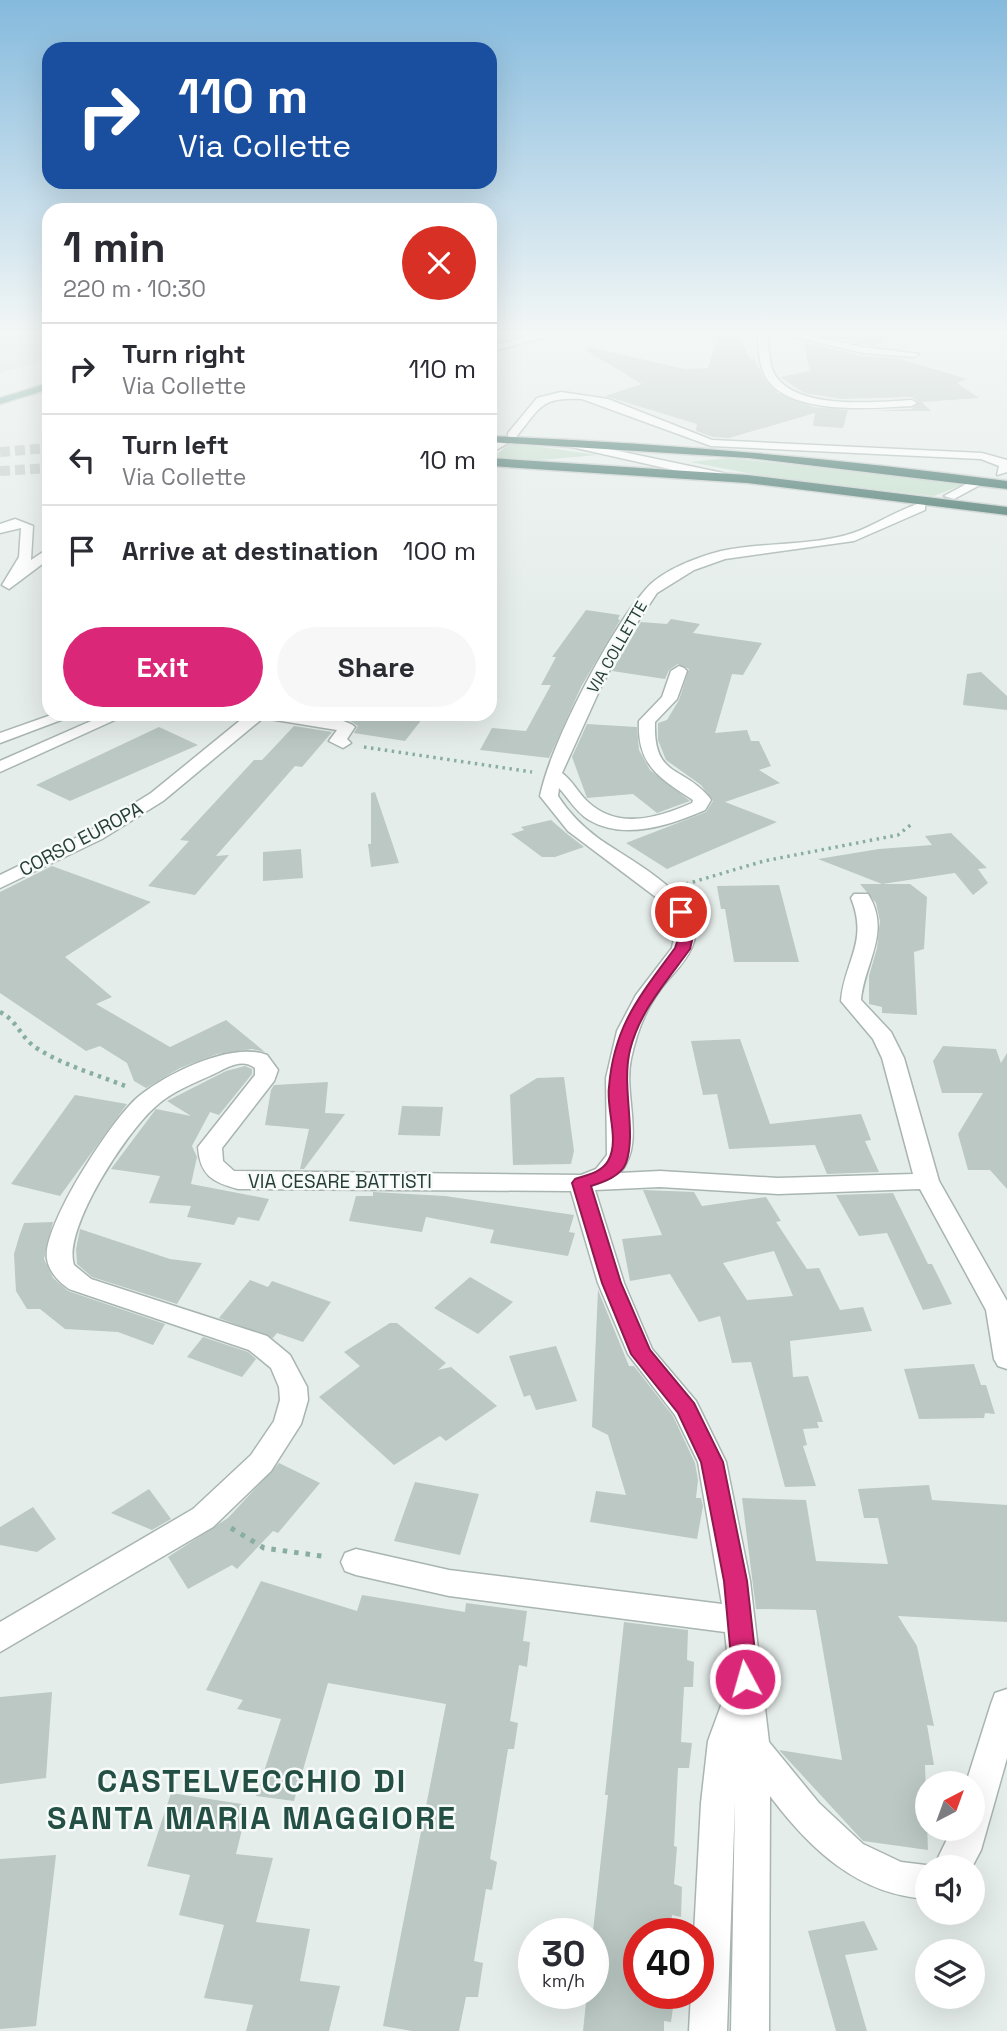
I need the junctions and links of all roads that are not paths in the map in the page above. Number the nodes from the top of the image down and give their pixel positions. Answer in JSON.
{"nodes":[{"id":1,"x":520,"y":426,"type":"edge"},
{"id":2,"x":659,"y":426,"type":"edge"},
{"id":3,"x":512,"y":435,"type":"dead end"},
{"id":4,"x":562,"y":442,"type":"junction"},
{"id":5,"x":497,"y":445,"type":"edge"},
{"id":6,"x":721,"y":452,"type":"junction"},
{"id":7,"x":652,"y":459,"type":"junction"},
{"id":8,"x":497,"y":462,"type":"edge"},
{"id":9,"x":588,"y":467,"type":"junction"},
{"id":10,"x":1000,"y":472,"type":"dead end"},
{"id":11,"x":723,"y":477,"type":"junction"},
{"id":12,"x":974,"y":485,"type":"dead end"},
{"id":13,"x":1007,"y":485,"type":"edge"},
{"id":14,"x":950,"y":496,"type":"dead end"},
{"id":15,"x":921,"y":507,"type":"dead end"},
{"id":16,"x":1007,"y":511,"type":"edge"},
{"id":17,"x":0,"y":529,"type":"edge"},
{"id":18,"x":42,"y":558,"type":"edge"},
{"id":19,"x":5,"y":588,"type":"edge"},
{"id":20,"x":680,"y":671,"type":"dead end"},
{"id":21,"x":49,"y":721,"type":"edge"},
{"id":22,"x":104,"y":721,"type":"edge"},
{"id":23,"x":250,"y":721,"type":"edge"},
{"id":24,"x":310,"y":721,"type":"edge"},
{"id":25,"x":0,"y":738,"type":"edge"},
{"id":26,"x":343,"y":743,"type":"road end"},
{"id":27,"x":0,"y":767,"type":"edge"},
{"id":28,"x":553,"y":775,"type":"junction"},
{"id":29,"x":0,"y":882,"type":"edge"},
{"id":30,"x":861,"y":898,"type":"dead end"},
{"id":31,"x":927,"y":1181,"type":"junction"},
{"id":32,"x":581,"y":1183,"type":"junction"},
{"id":33,"x":1007,"y":1359,"type":"edge"},
{"id":34,"x":356,"y":1562,"type":"road end"},
{"id":35,"x":740,"y":1620,"type":"junction"},
{"id":36,"x":0,"y":1637,"type":"edge"},
{"id":37,"x":745,"y":1679,"type":"junction"},
{"id":38,"x":1007,"y":1704,"type":"edge"},
{"id":39,"x":753,"y":1748,"type":"junction"},
{"id":40,"x":985,"y":1775,"type":"edge"},
{"id":41,"x":915,"y":1882,"type":"edge"},
{"id":42,"x":708,"y":2031,"type":"edge"},
{"id":43,"x":750,"y":2031,"type":"edge"}],
"edges":[{"from":1,"to":3,"type":"street"},
{"from":2,"to":10,"type":"street"},
{"from":4,"to":5,"type":"highway"},
{"from":4,"to":6,"type":"highway"},
{"from":4,"to":7,"type":"street"},
{"from":6,"to":7,"type":"street"},
{"from":6,"to":13,"type":"highway"},
{"from":7,"to":9,"type":"street"},
{"from":7,"to":11,"type":"street"},
{"from":8,"to":9,"type":"highway"},
{"from":9,"to":11,"type":"highway"},
{"from":11,"to":16,"type":"highway"},
{"from":12,"to":14,"type":"street"},
{"from":15,"to":28,"type":"street","name":"VIA COLLETTE"},
{"from":17,"to":19,"type":"street"},
{"from":18,"to":19,"type":"street"},
{"from":20,"to":28,"type":"street"},
{"from":21,"to":25,"type":"street"},
{"from":22,"to":27,"type":"street"},
{"from":23,"to":29,"type":"street","name":"CORSO EUROPA"},
{"from":24,"to":26,"type":"street"},
{"from":28,"to":32,"type":"street","name":"VIA COLLETTE"},
{"from":30,"to":31,"type":"street"},
{"from":31,"to":32,"type":"street","name":"VIA CESARE BATTISTI"},
{"from":31,"to":33,"type":"street"},
{"from":32,"to":35,"type":"street"},
{"from":32,"to":36,"type":"street","name":"VIA CESARE BATTISTI"},
{"from":34,"to":35,"type":"street"},
{"from":35,"to":37,"type":"street"},
{"from":37,"to":39,"type":"street"},
{"from":37,"to":42,"type":"street"},
{"from":38,"to":40,"type":"street"},
{"from":39,"to":41,"type":"street"},
{"from":39,"to":43,"type":"street"}]}
